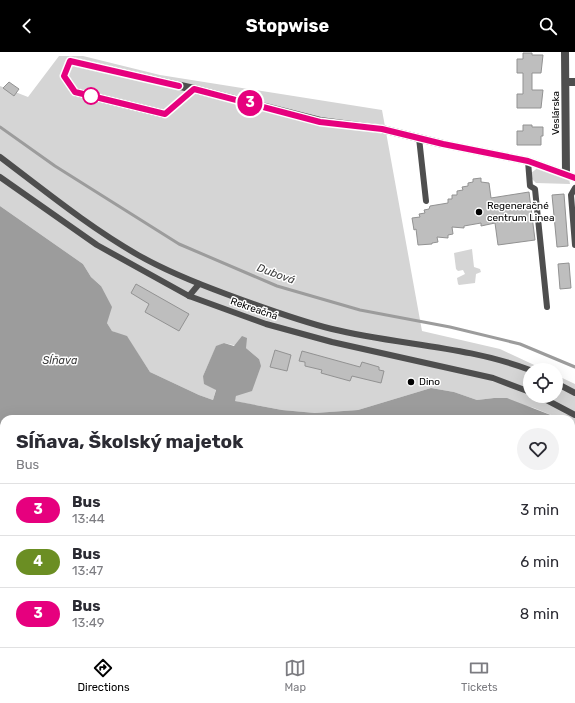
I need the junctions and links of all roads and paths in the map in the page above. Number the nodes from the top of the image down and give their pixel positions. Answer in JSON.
{"nodes":[{"id":1,"x":565,"y":52,"type":"edge"},
{"id":2,"x":566,"y":82,"type":"junction"},
{"id":3,"x":575,"y":82,"type":"edge"},
{"id":4,"x":194,"y":89,"type":"junction"},
{"id":5,"x":419,"y":138,"type":"junction"},
{"id":6,"x":0,"y":157,"type":"edge"},
{"id":7,"x":528,"y":161,"type":"junction"},
{"id":8,"x":566,"y":174,"type":"junction"},
{"id":9,"x":0,"y":177,"type":"edge"},
{"id":10,"x":575,"y":178,"type":"edge"},
{"id":11,"x":575,"y":188,"type":"edge"},
{"id":12,"x":426,"y":201,"type":"dead end"},
{"id":13,"x":575,"y":245,"type":"edge"},
{"id":14,"x":199,"y":284,"type":"junction"},
{"id":15,"x":189,"y":296,"type":"junction"},
{"id":16,"x":548,"y":307,"type":"dead end"},
{"id":17,"x":523,"y":367,"type":"edge"},
{"id":18,"x":563,"y":387,"type":"edge"},
{"id":19,"x":523,"y":389,"type":"edge"},
{"id":20,"x":575,"y":393,"type":"edge"},
{"id":21,"x":552,"y":403,"type":"edge"},
{"id":22,"x":575,"y":415,"type":"edge"}],
"edges":[{"from":1,"to":2,"type":"street","name":"Veslárska"},
{"from":2,"to":3,"type":"street"},
{"from":2,"to":8,"type":"street","name":"Veslárska"},
{"from":4,"to":4,"type":"street"},
{"from":4,"to":5,"type":"street"},
{"from":5,"to":7,"type":"street"},
{"from":5,"to":12,"type":"lane"},
{"from":6,"to":14,"type":"lane"},
{"from":7,"to":8,"type":"street"},
{"from":7,"to":16,"type":"lane"},
{"from":8,"to":10,"type":"street"},
{"from":9,"to":15,"type":"lane","name":"Rekreačná"},
{"from":11,"to":13,"type":"lane"},
{"from":14,"to":15,"type":"lane"},
{"from":14,"to":17,"type":"lane"},
{"from":15,"to":19,"type":"lane","name":"Rekreačná"},
{"from":18,"to":20,"type":"lane"},
{"from":21,"to":22,"type":"lane"}]}
